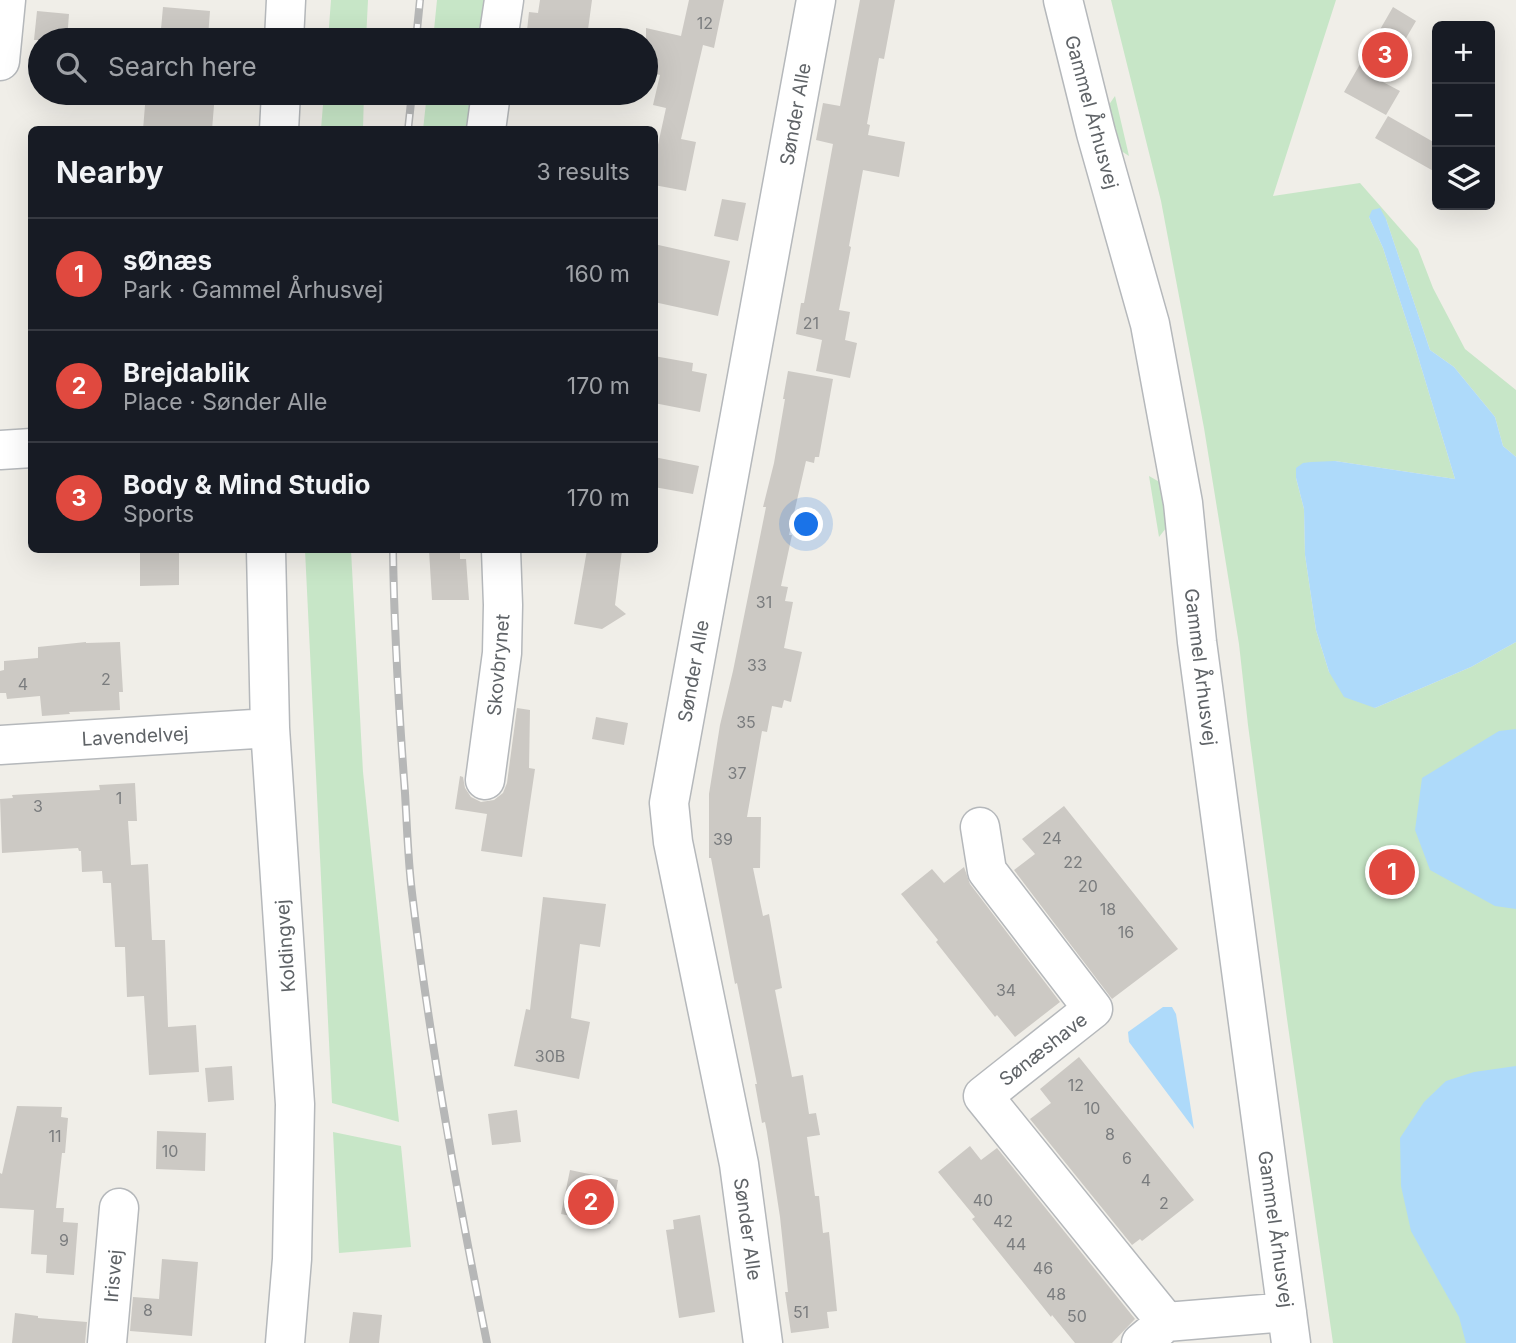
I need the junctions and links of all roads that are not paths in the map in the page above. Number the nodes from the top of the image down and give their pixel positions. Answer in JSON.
{"nodes":[{"id":1,"x":6,"y":0,"type":"edge"},
{"id":2,"x":286,"y":0,"type":"edge"},
{"id":3,"x":504,"y":0,"type":"edge"},
{"id":4,"x":816,"y":0,"type":"edge"},
{"id":5,"x":1063,"y":0,"type":"edge"},
{"id":6,"x":1086,"y":0,"type":"edge"},
{"id":7,"x":285,"y":28,"type":"edge"},
{"id":8,"x":500,"y":28,"type":"edge"},
{"id":9,"x":0,"y":61,"type":"edge"},
{"id":10,"x":280,"y":105,"type":"edge"},
{"id":11,"x":489,"y":105,"type":"edge"},
{"id":12,"x":1090,"y":111,"type":"junction"},
{"id":13,"x":279,"y":126,"type":"edge"},
{"id":14,"x":487,"y":126,"type":"edge"},
{"id":15,"x":28,"y":448,"type":"edge"},
{"id":16,"x":0,"y":450,"type":"edge"},
{"id":17,"x":266,"y":553,"type":"edge"},
{"id":18,"x":501,"y":553,"type":"edge"},
{"id":19,"x":270,"y":728,"type":"junction"},
{"id":20,"x":0,"y":745,"type":"edge"},
{"id":21,"x":485,"y":780,"type":"dead end"},
{"id":22,"x":980,"y":827,"type":"dead end"},
{"id":23,"x":119,"y":1208,"type":"dead end"},
{"id":24,"x":1289,"y":1327,"type":"edge"},
{"id":25,"x":1154,"y":1333,"type":"edge"},
{"id":26,"x":107,"y":1343,"type":"edge"},
{"id":27,"x":285,"y":1343,"type":"edge"},
{"id":28,"x":763,"y":1343,"type":"edge"}],
"edges":[{"from":1,"to":9,"type":"street"},
{"from":2,"to":7,"type":"street"},
{"from":3,"to":8,"type":"street"},
{"from":4,"to":28,"type":"street","name":"Sønder Alle"},
{"from":5,"to":12,"type":"street","name":"Gammel Århusvej"},
{"from":6,"to":12,"type":"street"},
{"from":10,"to":13,"type":"street"},
{"from":11,"to":14,"type":"street"},
{"from":12,"to":24,"type":"street","name":"Gammel Århusvej"},
{"from":15,"to":16,"type":"street"},
{"from":17,"to":19,"type":"street","name":"Koldingvej"},
{"from":18,"to":21,"type":"street","name":"Skovbrynet"},
{"from":19,"to":20,"type":"street","name":"Lavendelvej"},
{"from":19,"to":27,"type":"street","name":"Koldingvej"},
{"from":22,"to":25,"type":"street","name":"Sønæshave"},
{"from":23,"to":26,"type":"street","name":"Irisvej"},
{"from":24,"to":25,"type":"street","name":"Sønæshave"}]}
